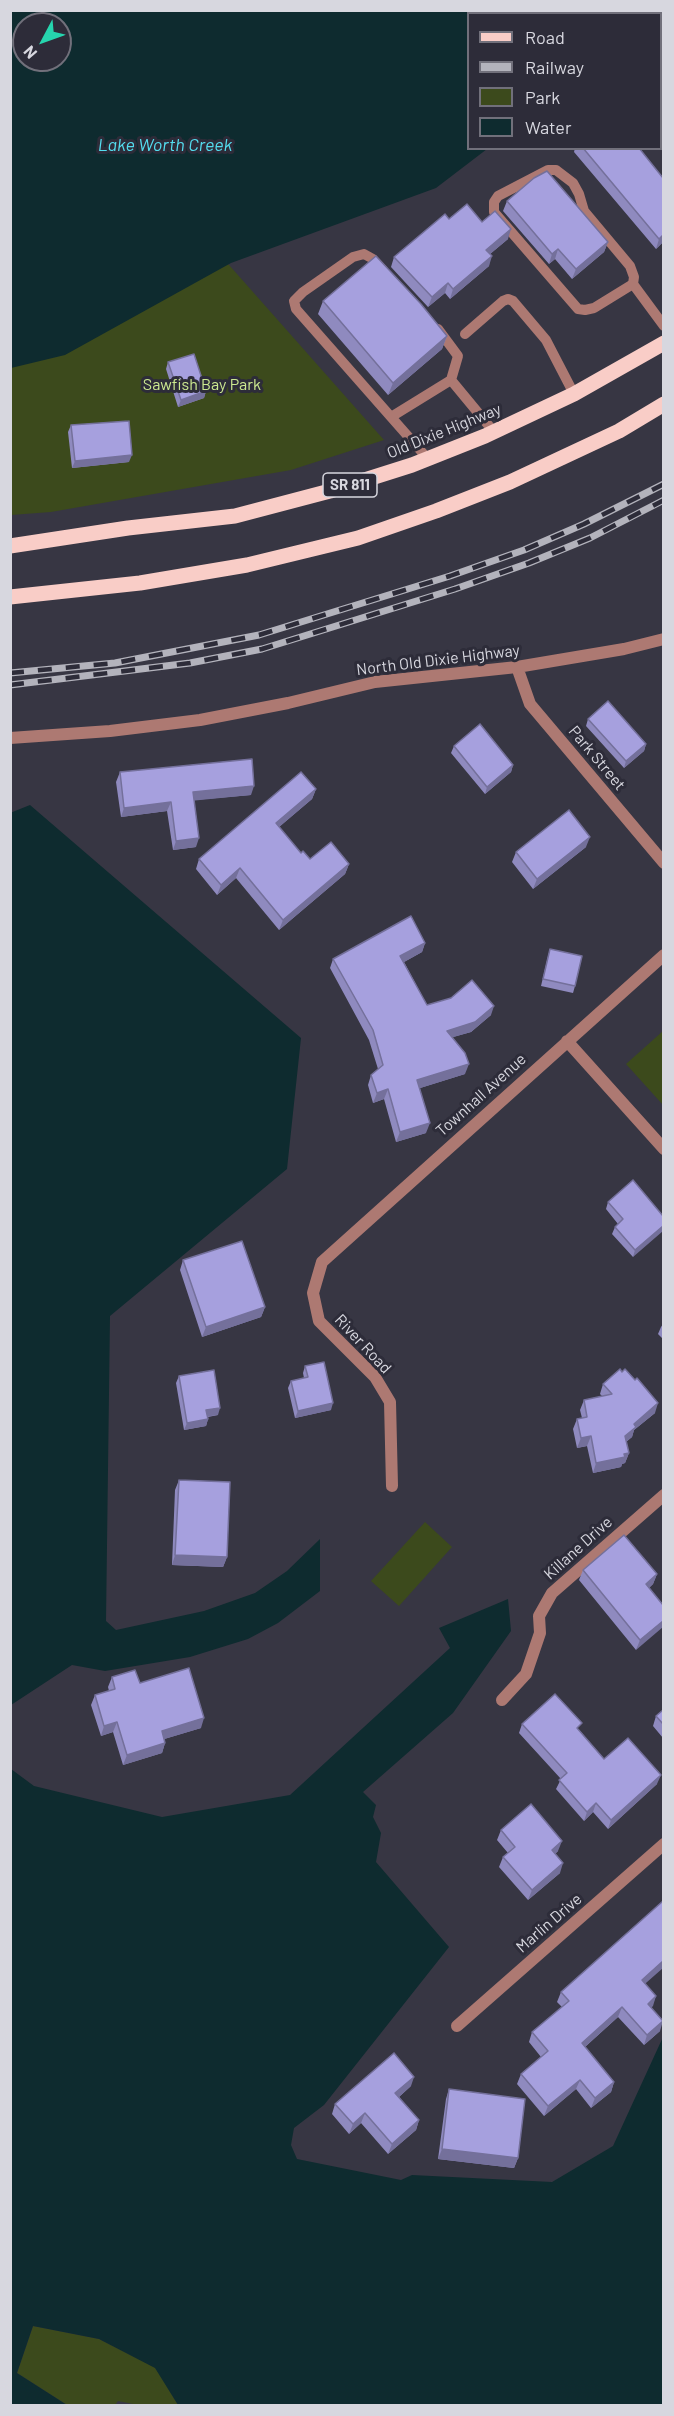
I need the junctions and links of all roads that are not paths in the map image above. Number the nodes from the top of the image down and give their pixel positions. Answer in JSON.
{"nodes":[{"id":1,"x":387,"y":275,"type":"edge"},
{"id":2,"x":633,"y":284,"type":"junction"},
{"id":3,"x":432,"y":322,"type":"edge"},
{"id":4,"x":663,"y":326,"type":"edge"},
{"id":5,"x":465,"y":334,"type":"dead end"},
{"id":6,"x":663,"y":343,"type":"edge"},
{"id":7,"x":451,"y":381,"type":"junction"},
{"id":8,"x":574,"y":394,"type":"junction"},
{"id":9,"x":663,"y":404,"type":"edge"},
{"id":10,"x":391,"y":417,"type":"junction"},
{"id":11,"x":495,"y":432,"type":"junction"},
{"id":12,"x":428,"y":459,"type":"junction"},
{"id":13,"x":10,"y":546,"type":"edge"},
{"id":14,"x":10,"y":597,"type":"edge"},
{"id":15,"x":663,"y":639,"type":"edge"},
{"id":16,"x":517,"y":667,"type":"junction"},
{"id":17,"x":10,"y":738,"type":"edge"},
{"id":18,"x":663,"y":863,"type":"edge"},
{"id":19,"x":663,"y":955,"type":"edge"},
{"id":20,"x":567,"y":1041,"type":"junction"},
{"id":21,"x":663,"y":1149,"type":"edge"},
{"id":22,"x":322,"y":1262,"type":"joint"},
{"id":23,"x":393,"y":1486,"type":"dead end"},
{"id":24,"x":663,"y":1495,"type":"edge"},
{"id":25,"x":502,"y":1700,"type":"dead end"},
{"id":26,"x":663,"y":1845,"type":"edge"},
{"id":27,"x":457,"y":2026,"type":"dead end"}],
"edges":[{"from":1,"to":10,"type":"lane"},
{"from":2,"to":2,"type":"lane"},
{"from":2,"to":4,"type":"lane"},
{"from":3,"to":7,"type":"lane"},
{"from":5,"to":8,"type":"lane"},
{"from":6,"to":8,"type":"main road","name":"Old Dixie Highway","number":"SR 811"},
{"from":7,"to":10,"type":"lane"},
{"from":7,"to":11,"type":"lane"},
{"from":8,"to":11,"type":"main road","name":"Old Dixie Highway","number":"SR 811"},
{"from":9,"to":14,"type":"main road"},
{"from":10,"to":12,"type":"lane"},
{"from":11,"to":12,"type":"main road","name":"Old Dixie Highway","number":"SR 811"},
{"from":12,"to":13,"type":"main road","name":"Old Dixie Highway","number":"SR 811"},
{"from":15,"to":16,"type":"street","name":"North Old Dixie Highway"},
{"from":16,"to":17,"type":"street","name":"North Old Dixie Highway"},
{"from":16,"to":18,"type":"street","name":"Park Street"},
{"from":19,"to":20,"type":"street","name":"Townhall Avenue"},
{"from":20,"to":21,"type":"street"},
{"from":20,"to":22,"type":"street","name":"Townhall Avenue"},
{"from":22,"to":23,"type":"street","name":"River Road"},
{"from":24,"to":25,"type":"street","name":"Killane Drive"},
{"from":26,"to":27,"type":"street","name":"Marlin Drive"}]}
